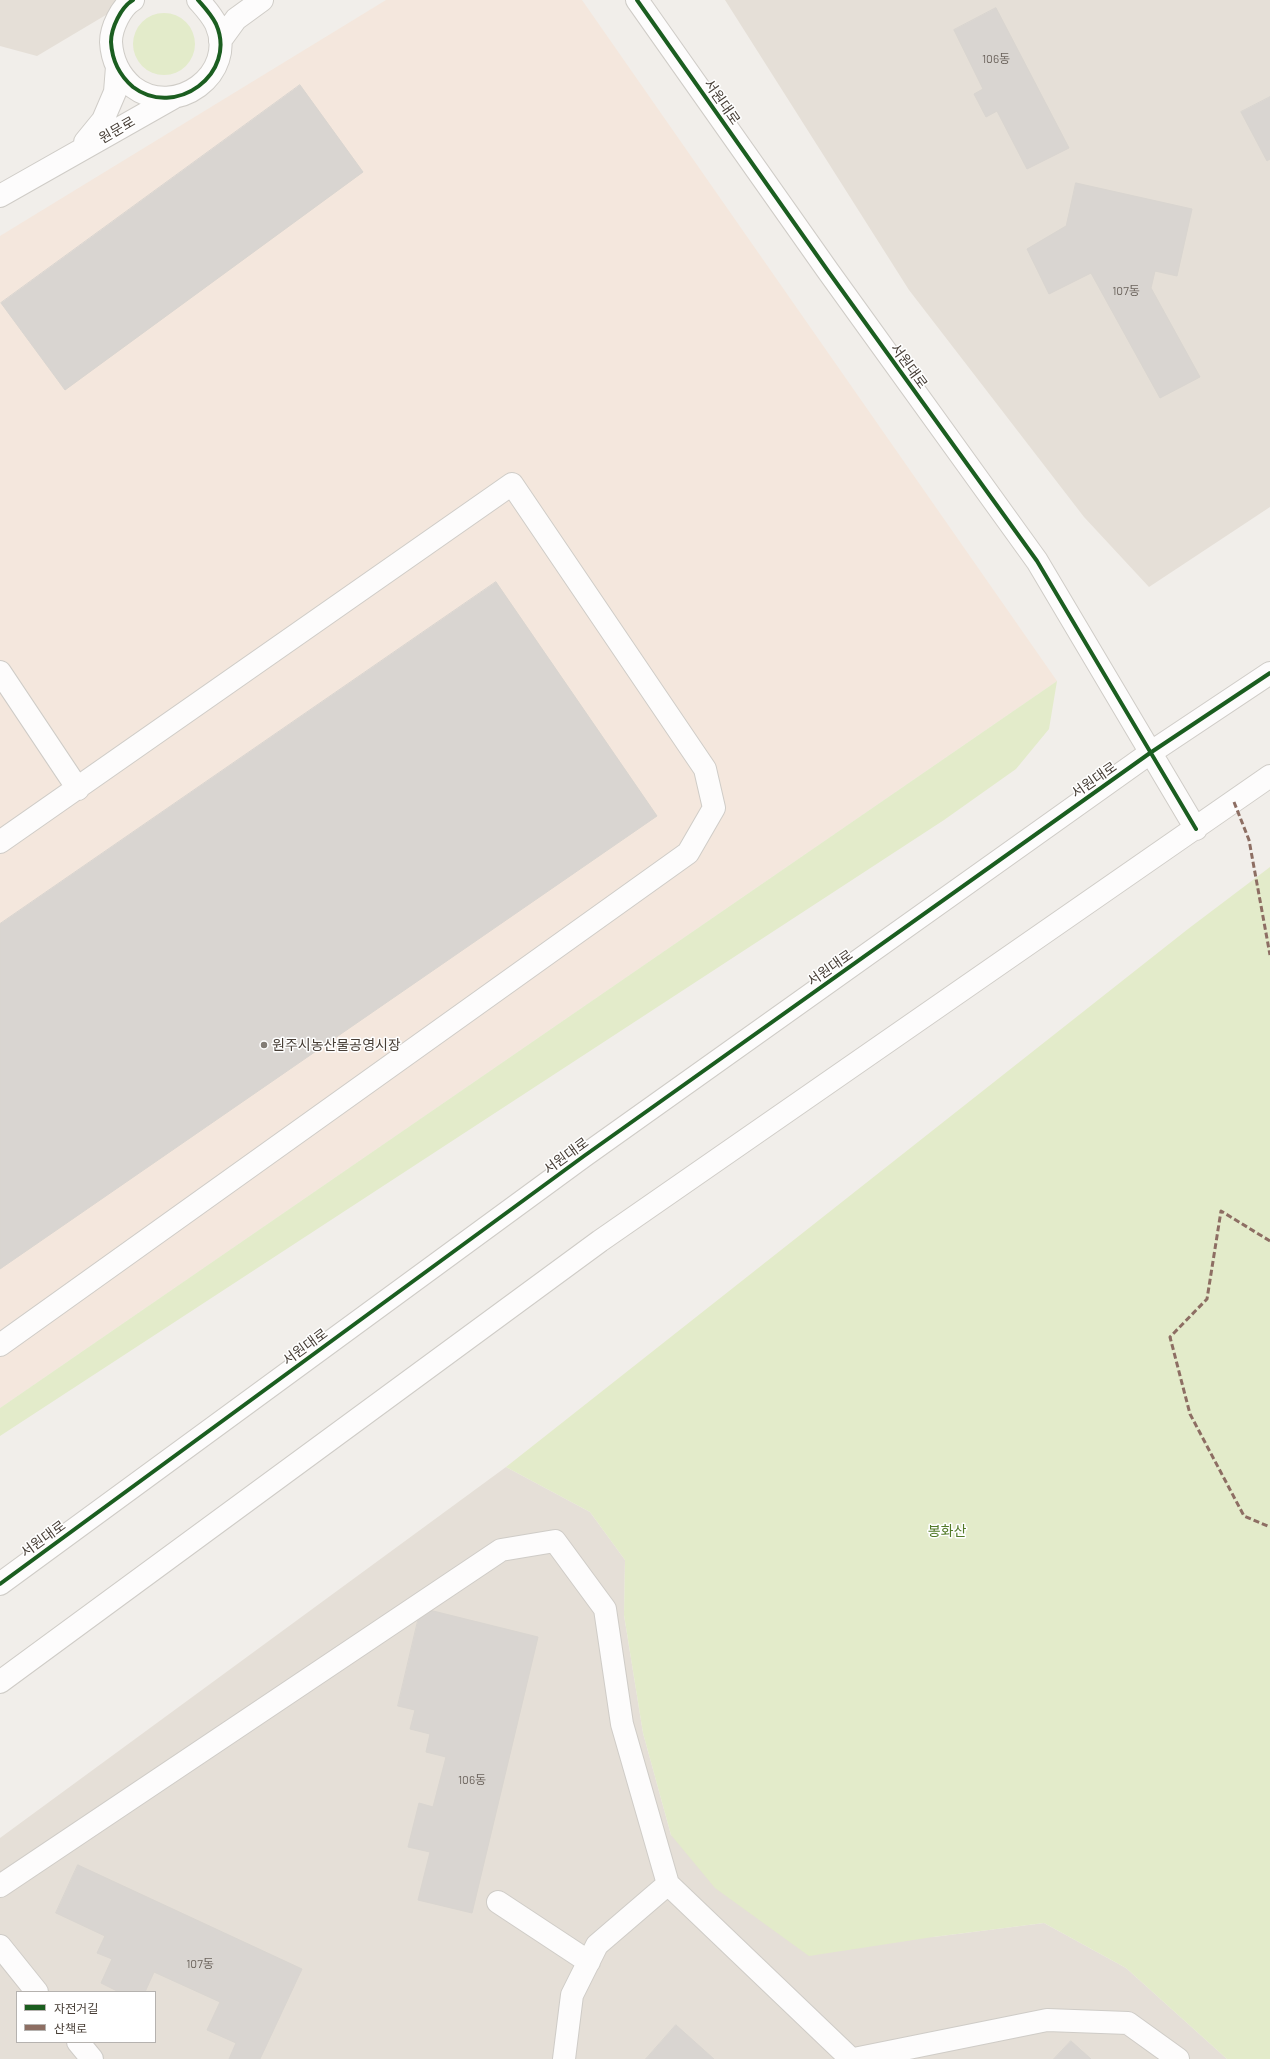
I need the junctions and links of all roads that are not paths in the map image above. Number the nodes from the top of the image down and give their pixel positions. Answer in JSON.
{"nodes":[{"id":1,"x":133,"y":0,"type":"edge"},
{"id":2,"x":198,"y":0,"type":"edge"},
{"id":3,"x":262,"y":0,"type":"edge"},
{"id":4,"x":637,"y":0,"type":"edge"},
{"id":5,"x":220,"y":41,"type":"junction"},
{"id":6,"x":117,"y":67,"type":"junction"},
{"id":7,"x":173,"y":98,"type":"junction"},
{"id":8,"x":60,"y":162,"type":"junction"},
{"id":9,"x":0,"y":196,"type":"edge"},
{"id":10,"x":0,"y":672,"type":"edge"},
{"id":11,"x":1270,"y":673,"type":"edge"},
{"id":12,"x":1150,"y":753,"type":"junction"},
{"id":13,"x":1270,"y":776,"type":"edge"},
{"id":14,"x":78,"y":789,"type":"junction"},
{"id":15,"x":1196,"y":829,"type":"junction"},
{"id":16,"x":0,"y":842,"type":"edge"},
{"id":17,"x":0,"y":1345,"type":"edge"},
{"id":18,"x":0,"y":1584,"type":"edge"},
{"id":19,"x":0,"y":1682,"type":"edge"},
{"id":20,"x":668,"y":1884,"type":"junction"},
{"id":21,"x":0,"y":1886,"type":"edge"},
{"id":22,"x":498,"y":1902,"type":"dead end"},
{"id":23,"x":0,"y":1946,"type":"edge"},
{"id":24,"x":589,"y":1962,"type":"junction"},
{"id":25,"x":36,"y":1991,"type":"edge"},
{"id":26,"x":79,"y":2043,"type":"edge"},
{"id":27,"x":92,"y":2059,"type":"edge"},
{"id":28,"x":564,"y":2059,"type":"edge"},
{"id":29,"x":850,"y":2059,"type":"edge"},
{"id":30,"x":854,"y":2059,"type":"edge"},
{"id":31,"x":1178,"y":2059,"type":"edge"}],
"edges":[{"from":1,"to":6,"type":"street","name":"원문로"},
{"from":2,"to":5,"type":"street","name":"원문로"},
{"from":3,"to":5,"type":"street"},
{"from":4,"to":12,"type":"street","name":"서원대로"},
{"from":5,"to":7,"type":"street","name":"원문로"},
{"from":6,"to":7,"type":"street","name":"원문로"},
{"from":6,"to":8,"type":"street","name":"원문로"},
{"from":7,"to":8,"type":"street","name":"원문로"},
{"from":8,"to":9,"type":"street","name":"원문로"},
{"from":10,"to":14,"type":"street"},
{"from":11,"to":12,"type":"street","name":"서원대로"},
{"from":12,"to":15,"type":"street"},
{"from":12,"to":18,"type":"street","name":"서원대로"},
{"from":13,"to":15,"type":"street"},
{"from":14,"to":16,"type":"street"},
{"from":14,"to":17,"type":"street"},
{"from":15,"to":19,"type":"street"},
{"from":20,"to":21,"type":"street"},
{"from":20,"to":24,"type":"street"},
{"from":20,"to":29,"type":"street"},
{"from":22,"to":24,"type":"street"},
{"from":23,"to":25,"type":"street"},
{"from":24,"to":28,"type":"street"},
{"from":26,"to":27,"type":"street"},
{"from":30,"to":31,"type":"street"}]}
